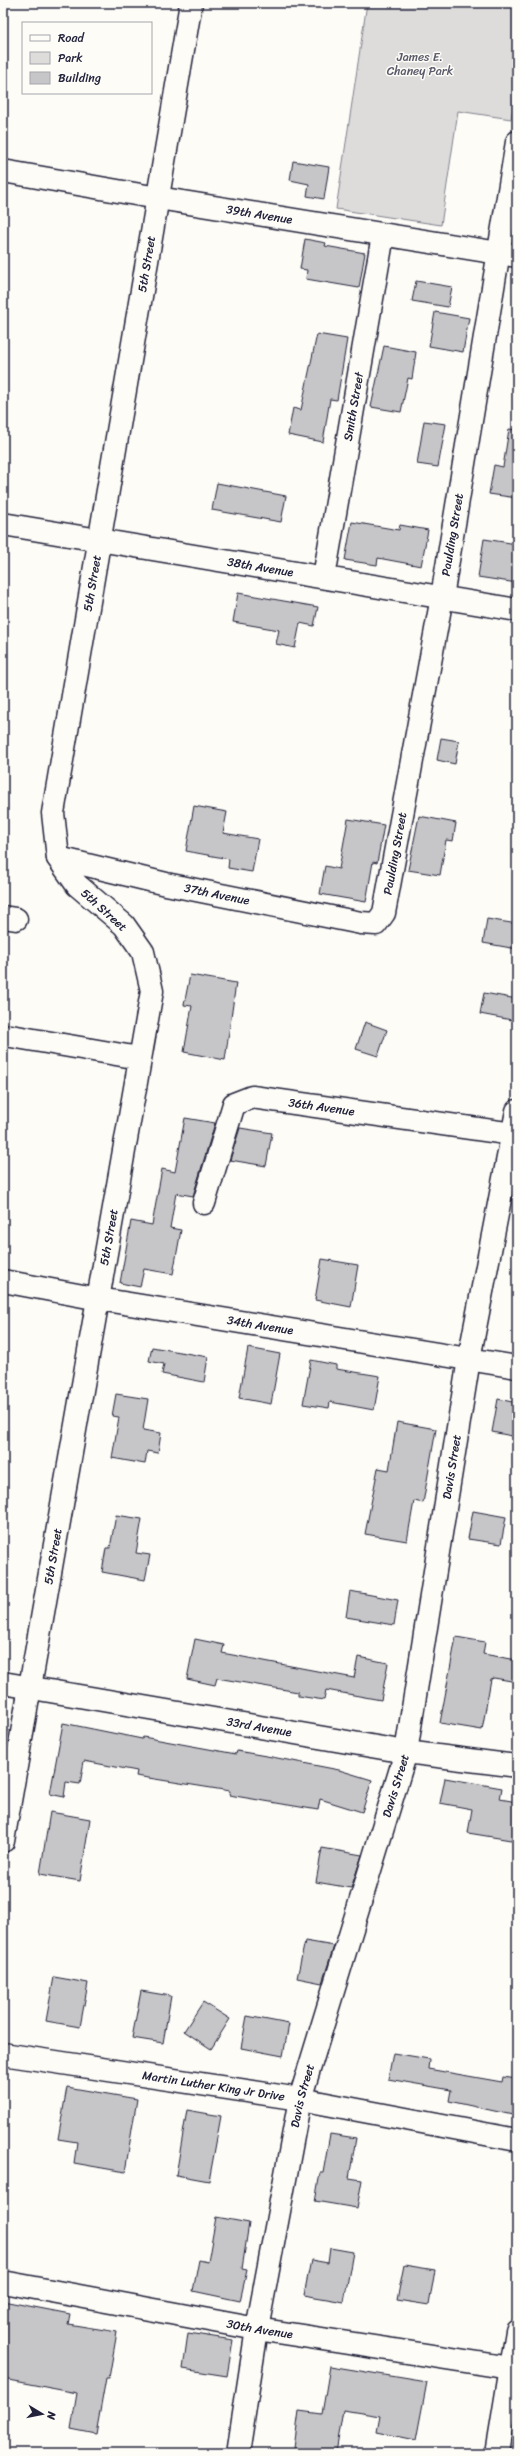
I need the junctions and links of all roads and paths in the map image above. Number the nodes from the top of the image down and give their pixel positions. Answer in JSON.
{"nodes":[{"id":1,"x":191,"y":3,"type":"edge"},
{"id":2,"x":517,"y":142,"type":"edge"},
{"id":3,"x":3,"y":171,"type":"edge"},
{"id":4,"x":158,"y":198,"type":"junction"},
{"id":5,"x":383,"y":235,"type":"junction"},
{"id":6,"x":507,"y":254,"type":"edge"},
{"id":7,"x":3,"y":524,"type":"edge"},
{"id":8,"x":101,"y":541,"type":"junction"},
{"id":9,"x":324,"y":577,"type":"junction"},
{"id":10,"x":442,"y":597,"type":"junction"},
{"id":11,"x":517,"y":610,"type":"edge"},
{"id":12,"x":58,"y":858,"type":"junction"},
{"id":13,"x":376,"y":924,"type":"joint"},
{"id":14,"x":11,"y":1036,"type":"dead end"},
{"id":15,"x":139,"y":1058,"type":"junction"},
{"id":16,"x":517,"y":1111,"type":"edge"},
{"id":17,"x":513,"y":1134,"type":"junction"},
{"id":18,"x":204,"y":1203,"type":"dead end"},
{"id":19,"x":3,"y":1281,"type":"edge"},
{"id":20,"x":99,"y":1299,"type":"junction"},
{"id":21,"x":469,"y":1359,"type":"junction"},
{"id":22,"x":517,"y":1367,"type":"edge"},
{"id":23,"x":3,"y":1683,"type":"edge"},
{"id":24,"x":30,"y":1688,"type":"junction"},
{"id":25,"x":406,"y":1752,"type":"junction"},
{"id":26,"x":517,"y":1766,"type":"edge"},
{"id":27,"x":3,"y":1841,"type":"edge"},
{"id":28,"x":3,"y":2054,"type":"edge"},
{"id":29,"x":300,"y":2099,"type":"junction"},
{"id":30,"x":517,"y":2140,"type":"edge"},
{"id":31,"x":3,"y":2282,"type":"edge"},
{"id":32,"x":257,"y":2329,"type":"junction"},
{"id":33,"x":517,"y":2331,"type":"edge"},
{"id":34,"x":514,"y":2369,"type":"edge"},
{"id":35,"x":238,"y":2453,"type":"edge"},
{"id":36,"x":497,"y":2453,"type":"edge"}],
"edges":[{"from":1,"to":4,"type":"street","name":"5th Street"},
{"from":2,"to":6,"type":"street","name":"Paulding Street"},
{"from":3,"to":4,"type":"street","name":"39th Avenue"},
{"from":4,"to":5,"type":"street","name":"39th Avenue"},
{"from":4,"to":8,"type":"street","name":"5th Street"},
{"from":5,"to":6,"type":"street","name":"39th Avenue"},
{"from":5,"to":9,"type":"street","name":"Smith Street"},
{"from":6,"to":10,"type":"street","name":"Paulding Street"},
{"from":7,"to":8,"type":"street","name":"38th Avenue"},
{"from":8,"to":9,"type":"street","name":"38th Avenue"},
{"from":8,"to":12,"type":"street","name":"5th Street"},
{"from":9,"to":10,"type":"street","name":"38th Avenue"},
{"from":10,"to":11,"type":"street","name":"38th Avenue"},
{"from":10,"to":13,"type":"street","name":"Paulding Street"},
{"from":12,"to":13,"type":"street","name":"37th Avenue"},
{"from":12,"to":15,"type":"street","name":"5th Street"},
{"from":14,"to":15,"type":"street"},
{"from":15,"to":20,"type":"street","name":"5th Street"},
{"from":16,"to":17,"type":"street","name":"Davis Street"},
{"from":17,"to":18,"type":"street","name":"36th Avenue"},
{"from":17,"to":21,"type":"street","name":"Davis Street"},
{"from":19,"to":20,"type":"street","name":"34th Avenue"},
{"from":20,"to":21,"type":"street","name":"34th Avenue"},
{"from":20,"to":24,"type":"street","name":"5th Street"},
{"from":21,"to":22,"type":"street","name":"34th Avenue"},
{"from":21,"to":25,"type":"street","name":"Davis Street"},
{"from":23,"to":24,"type":"street","name":"33rd Avenue"},
{"from":24,"to":25,"type":"street","name":"33rd Avenue"},
{"from":24,"to":27,"type":"street","name":"5th Street"},
{"from":25,"to":26,"type":"street","name":"33rd Avenue"},
{"from":25,"to":29,"type":"street","name":"Davis Street"},
{"from":28,"to":29,"type":"street","name":"Martin Luther King Jr Drive"},
{"from":29,"to":30,"type":"street","name":"Martin Luther King Jr Drive"},
{"from":29,"to":32,"type":"street","name":"Davis Street"},
{"from":31,"to":32,"type":"street","name":"30th Avenue"},
{"from":32,"to":34,"type":"street","name":"30th Avenue"},
{"from":32,"to":35,"type":"street","name":"Davis Street"},
{"from":33,"to":34,"type":"street"},
{"from":34,"to":36,"type":"street"}]}
